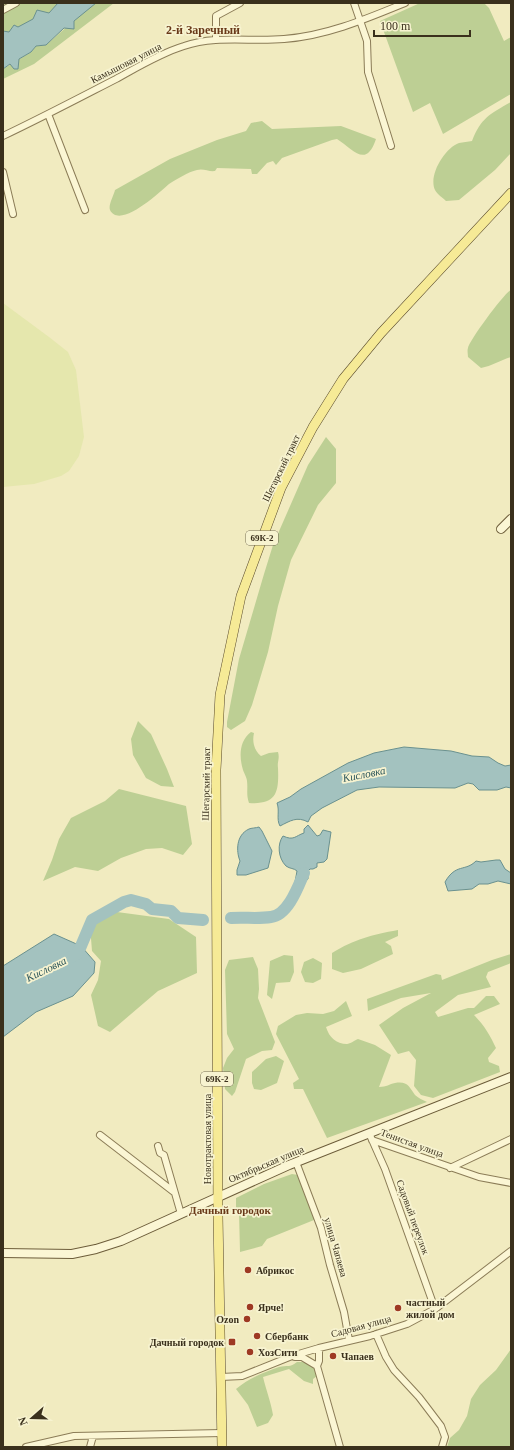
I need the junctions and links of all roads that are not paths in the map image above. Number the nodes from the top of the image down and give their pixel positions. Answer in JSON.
{"nodes":[{"id":1,"x":16,"y":3,"type":"edge"},
{"id":2,"x":240,"y":3,"type":"edge"},
{"id":3,"x":354,"y":3,"type":"edge"},
{"id":4,"x":405,"y":3,"type":"edge"},
{"id":5,"x":3,"y":10,"type":"edge"},
{"id":6,"x":360,"y":21,"type":"junction"},
{"id":7,"x":216,"y":40,"type":"junction"},
{"id":8,"x":48,"y":114,"type":"junction"},
{"id":9,"x":3,"y":136,"type":"edge"},
{"id":10,"x":391,"y":146,"type":"dead end"},
{"id":11,"x":3,"y":172,"type":"edge"},
{"id":12,"x":511,"y":193,"type":"edge"},
{"id":13,"x":85,"y":210,"type":"dead end"},
{"id":14,"x":13,"y":214,"type":"dead end"},
{"id":15,"x":511,"y":519,"type":"edge"},
{"id":16,"x":501,"y":529,"type":"dead end"},
{"id":17,"x":217,"y":962,"type":"joint"},
{"id":18,"x":511,"y":1077,"type":"edge"},
{"id":19,"x":100,"y":1135,"type":"dead end"},
{"id":20,"x":370,"y":1136,"type":"junction"},
{"id":21,"x":511,"y":1139,"type":"edge"},
{"id":22,"x":158,"y":1146,"type":"dead end"},
{"id":23,"x":296,"y":1162,"type":"junction"},
{"id":24,"x":450,"y":1168,"type":"junction"},
{"id":25,"x":511,"y":1183,"type":"edge"},
{"id":26,"x":174,"y":1192,"type":"junction"},
{"id":27,"x":218,"y":1196,"type":"junction"},
{"id":28,"x":181,"y":1214,"type":"junction"},
{"id":29,"x":511,"y":1251,"type":"edge"},
{"id":30,"x":3,"y":1253,"type":"edge"},
{"id":31,"x":435,"y":1309,"type":"junction"},
{"id":32,"x":376,"y":1334,"type":"junction"},
{"id":33,"x":349,"y":1340,"type":"junction"},
{"id":34,"x":319,"y":1348,"type":"junction"},
{"id":35,"x":292,"y":1356,"type":"junction"},
{"id":36,"x":317,"y":1366,"type":"junction"},
{"id":37,"x":221,"y":1377,"type":"junction"},
{"id":38,"x":222,"y":1433,"type":"junction"},
{"id":39,"x":93,"y":1436,"type":"junction"},
{"id":40,"x":26,"y":1447,"type":"edge"},
{"id":41,"x":90,"y":1447,"type":"edge"},
{"id":42,"x":222,"y":1447,"type":"edge"},
{"id":43,"x":340,"y":1447,"type":"edge"},
{"id":44,"x":442,"y":1447,"type":"edge"}],
"edges":[{"from":1,"to":5,"type":"street"},
{"from":2,"to":7,"type":"street"},
{"from":3,"to":6,"type":"street"},
{"from":4,"to":6,"type":"street","name":"Камышовая улица"},
{"from":6,"to":7,"type":"street","name":"Камышовая улица"},
{"from":6,"to":10,"type":"street"},
{"from":7,"to":8,"type":"street","name":"Камышовая улица"},
{"from":8,"to":9,"type":"street","name":"Камышовая улица"},
{"from":8,"to":13,"type":"street"},
{"from":11,"to":14,"type":"street"},
{"from":12,"to":17,"type":"main road","name":"Шегарский тракт","number":"69К-2"},
{"from":15,"to":16,"type":"street"},
{"from":17,"to":27,"type":"main road","name":"Новотрактовая улица","number":"69К-2"},
{"from":18,"to":20,"type":"street","name":"Октябрьская улица"},
{"from":19,"to":26,"type":"street"},
{"from":20,"to":23,"type":"street","name":"Октябрьская улица"},
{"from":20,"to":24,"type":"street","name":"Тенистая улица"},
{"from":20,"to":31,"type":"street","name":"Садовый переулок"},
{"from":21,"to":24,"type":"street","name":"Тенистая улица"},
{"from":22,"to":26,"type":"street"},
{"from":23,"to":27,"type":"street","name":"Октябрьская улица"},
{"from":23,"to":33,"type":"street","name":"улица Чапаева"},
{"from":24,"to":25,"type":"street"},
{"from":26,"to":28,"type":"street"},
{"from":27,"to":28,"type":"street","name":"Октябрьская улица"},
{"from":27,"to":37,"type":"main road","number":"69К-2"},
{"from":28,"to":30,"type":"street","name":"Октябрьская улица"},
{"from":29,"to":31,"type":"street","name":"Садовая улица"},
{"from":31,"to":32,"type":"street","name":"Садовая улица"},
{"from":32,"to":33,"type":"street","name":"Садовая улица"},
{"from":32,"to":44,"type":"street"},
{"from":33,"to":34,"type":"street","name":"Садовая улица"},
{"from":34,"to":35,"type":"street","name":"Садовая улица"},
{"from":34,"to":36,"type":"street"},
{"from":35,"to":36,"type":"street"},
{"from":35,"to":37,"type":"street","name":"Садовая улица"},
{"from":36,"to":43,"type":"street"},
{"from":37,"to":38,"type":"main road","number":"69К-2"},
{"from":38,"to":39,"type":"street"},
{"from":38,"to":42,"type":"main road","number":"69К-2"},
{"from":39,"to":40,"type":"street"},
{"from":39,"to":41,"type":"street"}]}
